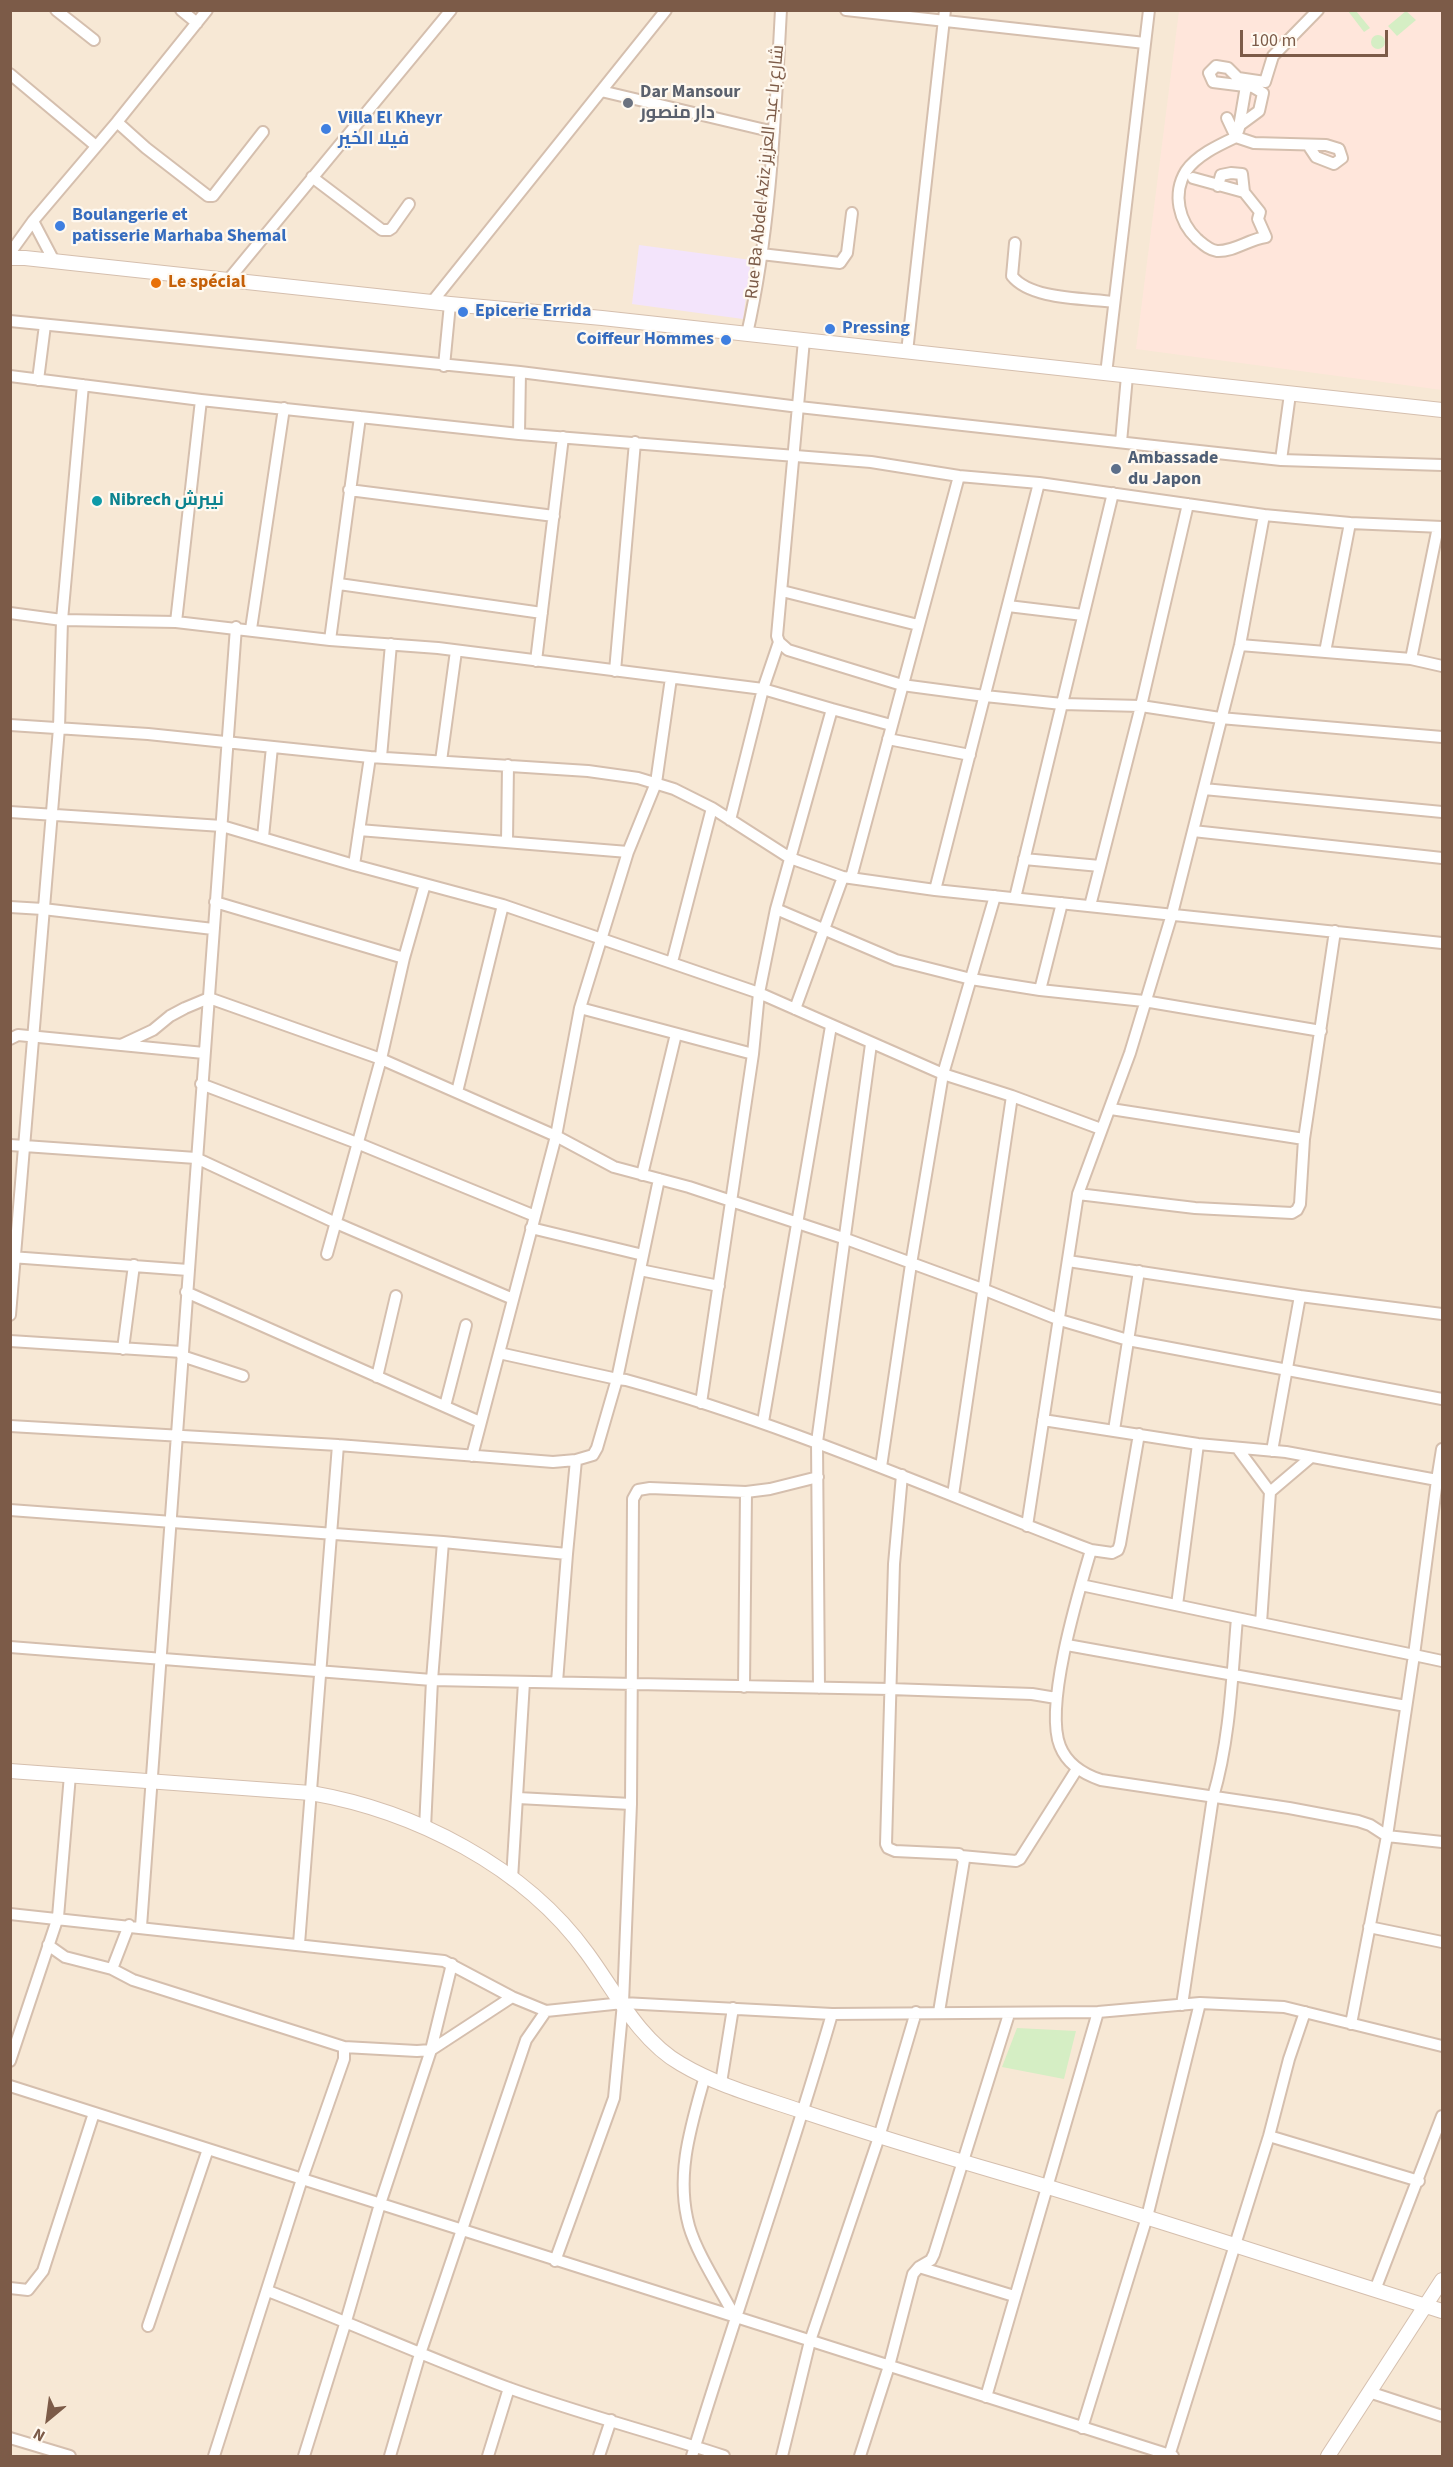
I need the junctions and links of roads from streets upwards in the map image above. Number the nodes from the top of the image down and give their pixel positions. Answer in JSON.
{"nodes":[{"id":1,"x":181,"y":10,"type":"edge"},
{"id":2,"x":207,"y":10,"type":"edge"},
{"id":3,"x":451,"y":10,"type":"edge"},
{"id":4,"x":666,"y":10,"type":"edge"},
{"id":5,"x":781,"y":10,"type":"edge"},
{"id":6,"x":846,"y":10,"type":"edge"},
{"id":7,"x":1149,"y":10,"type":"edge"},
{"id":8,"x":1318,"y":10,"type":"edge"},
{"id":9,"x":62,"y":12,"type":"edge"},
{"id":10,"x":945,"y":15,"type":"edge"},
{"id":11,"x":197,"y":23,"type":"junction"},
{"id":12,"x":94,"y":40,"type":"dead end"},
{"id":13,"x":1145,"y":43,"type":"junction"},
{"id":14,"x":10,"y":74,"type":"edge"},
{"id":15,"x":1246,"y":86,"type":"junction"},
{"id":16,"x":601,"y":91,"type":"junction"},
{"id":17,"x":1227,"y":118,"type":"dead end"},
{"id":18,"x":117,"y":122,"type":"junction"},
{"id":19,"x":264,"y":132,"type":"dead end"},
{"id":20,"x":774,"y":132,"type":"junction"},
{"id":21,"x":1237,"y":135,"type":"junction"},
{"id":22,"x":1308,"y":145,"type":"dead end"},
{"id":23,"x":96,"y":146,"type":"junction"},
{"id":24,"x":312,"y":177,"type":"junction"},
{"id":25,"x":1193,"y":178,"type":"dead end"},
{"id":26,"x":1218,"y":186,"type":"junction"},
{"id":27,"x":1244,"y":192,"type":"junction"},
{"id":28,"x":409,"y":204,"type":"dead end"},
{"id":29,"x":852,"y":213,"type":"dead end"},
{"id":30,"x":33,"y":221,"type":"junction"},
{"id":31,"x":1015,"y":243,"type":"dead end"},
{"id":32,"x":10,"y":253,"type":"edge"},
{"id":33,"x":761,"y":254,"type":"junction"},
{"id":34,"x":10,"y":258,"type":"edge"},
{"id":35,"x":54,"y":261,"type":"junction"},
{"id":36,"x":229,"y":279,"type":"junction"},
{"id":37,"x":432,"y":302,"type":"junction"},
{"id":38,"x":1114,"y":302,"type":"junction"},
{"id":39,"x":450,"y":304,"type":"junction"},
{"id":40,"x":10,"y":321,"type":"edge"},
{"id":41,"x":45,"y":326,"type":"junction"},
{"id":42,"x":747,"y":334,"type":"junction"},
{"id":43,"x":804,"y":340,"type":"junction"},
{"id":44,"x":907,"y":352,"type":"junction"},
{"id":45,"x":444,"y":366,"type":"junction"},
{"id":46,"x":520,"y":372,"type":"junction"},
{"id":47,"x":1106,"y":374,"type":"junction"},
{"id":48,"x":10,"y":376,"type":"edge"},
{"id":49,"x":1127,"y":376,"type":"junction"},
{"id":50,"x":38,"y":380,"type":"junction"},
{"id":51,"x":83,"y":386,"type":"junction"},
{"id":52,"x":1290,"y":394,"type":"junction"},
{"id":53,"x":201,"y":400,"type":"junction"},
{"id":54,"x":799,"y":407,"type":"junction"},
{"id":55,"x":284,"y":408,"type":"junction"},
{"id":56,"x":1443,"y":410,"type":"edge"},
{"id":57,"x":360,"y":417,"type":"junction"},
{"id":58,"x":519,"y":434,"type":"junction"},
{"id":59,"x":563,"y":437,"type":"junction"},
{"id":60,"x":635,"y":442,"type":"junction"},
{"id":61,"x":1121,"y":442,"type":"junction"},
{"id":62,"x":795,"y":454,"type":"junction"},
{"id":63,"x":1281,"y":460,"type":"junction"},
{"id":64,"x":1443,"y":465,"type":"edge"},
{"id":65,"x":959,"y":476,"type":"junction"},
{"id":66,"x":1039,"y":483,"type":"junction"},
{"id":67,"x":349,"y":490,"type":"junction"},
{"id":68,"x":1113,"y":493,"type":"junction"},
{"id":69,"x":1188,"y":504,"type":"junction"},
{"id":70,"x":1264,"y":515,"type":"junction"},
{"id":71,"x":554,"y":516,"type":"junction"},
{"id":72,"x":1350,"y":523,"type":"junction"},
{"id":73,"x":1440,"y":527,"type":"edge"},
{"id":74,"x":339,"y":584,"type":"junction"},
{"id":75,"x":782,"y":591,"type":"junction"},
{"id":76,"x":1008,"y":606,"type":"junction"},
{"id":77,"x":10,"y":613,"type":"edge"},
{"id":78,"x":542,"y":613,"type":"junction"},
{"id":79,"x":1083,"y":615,"type":"junction"},
{"id":80,"x":62,"y":620,"type":"junction"},
{"id":81,"x":176,"y":622,"type":"junction"},
{"id":82,"x":918,"y":625,"type":"junction"},
{"id":83,"x":236,"y":627,"type":"junction"},
{"id":84,"x":251,"y":628,"type":"junction"},
{"id":85,"x":330,"y":639,"type":"junction"},
{"id":86,"x":779,"y":642,"type":"junction"},
{"id":87,"x":392,"y":645,"type":"junction"},
{"id":88,"x":1240,"y":645,"type":"junction"},
{"id":89,"x":456,"y":651,"type":"junction"},
{"id":90,"x":1325,"y":652,"type":"junction"},
{"id":91,"x":1411,"y":659,"type":"junction"},
{"id":92,"x":536,"y":661,"type":"junction"},
{"id":93,"x":1443,"y":666,"type":"edge"},
{"id":94,"x":615,"y":671,"type":"junction"},
{"id":95,"x":671,"y":678,"type":"junction"},
{"id":96,"x":902,"y":685,"type":"junction"},
{"id":97,"x":763,"y":689,"type":"junction"},
{"id":98,"x":985,"y":696,"type":"junction"},
{"id":99,"x":1062,"y":704,"type":"junction"},
{"id":100,"x":1141,"y":706,"type":"junction"},
{"id":101,"x":832,"y":709,"type":"junction"},
{"id":102,"x":1221,"y":718,"type":"junction"},
{"id":103,"x":10,"y":725,"type":"edge"},
{"id":104,"x":891,"y":725,"type":"junction"},
{"id":105,"x":59,"y":728,"type":"junction"},
{"id":106,"x":1443,"y":737,"type":"edge"},
{"id":107,"x":888,"y":739,"type":"junction"},
{"id":108,"x":228,"y":742,"type":"junction"},
{"id":109,"x":272,"y":747,"type":"junction"},
{"id":110,"x":970,"y":755,"type":"junction"},
{"id":111,"x":376,"y":757,"type":"junction"},
{"id":112,"x":441,"y":761,"type":"junction"},
{"id":113,"x":508,"y":765,"type":"junction"},
{"id":114,"x":656,"y":783,"type":"junction"},
{"id":115,"x":1204,"y":789,"type":"junction"},
{"id":116,"x":712,"y":808,"type":"junction"},
{"id":117,"x":10,"y":812,"type":"edge"},
{"id":118,"x":1443,"y":812,"type":"edge"},
{"id":119,"x":51,"y":815,"type":"junction"},
{"id":120,"x":730,"y":820,"type":"junction"},
{"id":121,"x":222,"y":826,"type":"junction"},
{"id":122,"x":359,"y":830,"type":"junction"},
{"id":123,"x":1193,"y":831,"type":"junction"},
{"id":124,"x":263,"y":837,"type":"junction"},
{"id":125,"x":507,"y":842,"type":"junction"},
{"id":126,"x":628,"y":852,"type":"junction"},
{"id":127,"x":790,"y":858,"type":"junction"},
{"id":128,"x":1443,"y":858,"type":"edge"},
{"id":129,"x":1024,"y":859,"type":"junction"},
{"id":130,"x":354,"y":865,"type":"junction"},
{"id":131,"x":1100,"y":866,"type":"junction"},
{"id":132,"x":847,"y":878,"type":"junction"},
{"id":133,"x":425,"y":884,"type":"junction"},
{"id":134,"x":935,"y":890,"type":"junction"},
{"id":135,"x":995,"y":896,"type":"junction"},
{"id":136,"x":1015,"y":898,"type":"junction"},
{"id":137,"x":215,"y":902,"type":"junction"},
{"id":138,"x":1062,"y":903,"type":"junction"},
{"id":139,"x":503,"y":905,"type":"junction"},
{"id":140,"x":1090,"y":906,"type":"junction"},
{"id":141,"x":10,"y":907,"type":"edge"},
{"id":142,"x":43,"y":909,"type":"junction"},
{"id":143,"x":776,"y":909,"type":"junction"},
{"id":144,"x":1172,"y":914,"type":"junction"},
{"id":145,"x":824,"y":928,"type":"junction"},
{"id":146,"x":213,"y":929,"type":"junction"},
{"id":147,"x":1335,"y":931,"type":"junction"},
{"id":148,"x":600,"y":937,"type":"junction"},
{"id":149,"x":1443,"y":943,"type":"edge"},
{"id":150,"x":404,"y":958,"type":"junction"},
{"id":151,"x":672,"y":962,"type":"junction"},
{"id":152,"x":971,"y":979,"type":"junction"},
{"id":153,"x":1040,"y":990,"type":"junction"},
{"id":154,"x":759,"y":993,"type":"junction"},
{"id":155,"x":209,"y":998,"type":"junction"},
{"id":156,"x":1144,"y":1001,"type":"junction"},
{"id":157,"x":580,"y":1008,"type":"junction"},
{"id":158,"x":795,"y":1009,"type":"junction"},
{"id":159,"x":831,"y":1026,"type":"junction"},
{"id":160,"x":1321,"y":1031,"type":"junction"},
{"id":161,"x":13,"y":1034,"type":"edge"},
{"id":162,"x":676,"y":1034,"type":"junction"},
{"id":163,"x":33,"y":1036,"type":"junction"},
{"id":164,"x":871,"y":1044,"type":"junction"},
{"id":165,"x":121,"y":1045,"type":"junction"},
{"id":166,"x":204,"y":1053,"type":"junction"},
{"id":167,"x":753,"y":1054,"type":"junction"},
{"id":168,"x":381,"y":1059,"type":"junction"},
{"id":169,"x":943,"y":1074,"type":"junction"},
{"id":170,"x":201,"y":1084,"type":"junction"},
{"id":171,"x":457,"y":1092,"type":"junction"},
{"id":172,"x":1012,"y":1096,"type":"junction"},
{"id":173,"x":1111,"y":1109,"type":"junction"},
{"id":174,"x":1101,"y":1129,"type":"junction"},
{"id":175,"x":556,"y":1136,"type":"junction"},
{"id":176,"x":1304,"y":1139,"type":"junction"},
{"id":177,"x":357,"y":1143,"type":"junction"},
{"id":178,"x":10,"y":1145,"type":"edge"},
{"id":179,"x":25,"y":1146,"type":"junction"},
{"id":180,"x":196,"y":1158,"type":"junction"},
{"id":181,"x":642,"y":1175,"type":"junction"},
{"id":182,"x":659,"y":1179,"type":"junction"},
{"id":183,"x":1078,"y":1194,"type":"junction"},
{"id":184,"x":731,"y":1201,"type":"junction"},
{"id":185,"x":535,"y":1216,"type":"junction"},
{"id":186,"x":336,"y":1223,"type":"junction"},
{"id":187,"x":798,"y":1223,"type":"junction"},
{"id":188,"x":531,"y":1228,"type":"junction"},
{"id":189,"x":846,"y":1239,"type":"junction"},
{"id":190,"x":327,"y":1254,"type":"dead end"},
{"id":191,"x":643,"y":1255,"type":"junction"},
{"id":192,"x":13,"y":1257,"type":"edge"},
{"id":193,"x":1068,"y":1262,"type":"junction"},
{"id":194,"x":911,"y":1264,"type":"junction"},
{"id":195,"x":134,"y":1265,"type":"junction"},
{"id":196,"x":188,"y":1270,"type":"junction"},
{"id":197,"x":640,"y":1270,"type":"junction"},
{"id":198,"x":1139,"y":1271,"type":"junction"},
{"id":199,"x":719,"y":1286,"type":"junction"},
{"id":200,"x":985,"y":1290,"type":"junction"},
{"id":201,"x":186,"y":1292,"type":"junction"},
{"id":202,"x":396,"y":1296,"type":"dead end"},
{"id":203,"x":1300,"y":1296,"type":"junction"},
{"id":204,"x":513,"y":1299,"type":"junction"},
{"id":205,"x":1443,"y":1314,"type":"edge"},
{"id":206,"x":10,"y":1315,"type":"edge"},
{"id":207,"x":1060,"y":1320,"type":"junction"},
{"id":208,"x":466,"y":1325,"type":"dead end"},
{"id":209,"x":1128,"y":1340,"type":"junction"},
{"id":210,"x":10,"y":1341,"type":"edge"},
{"id":211,"x":123,"y":1349,"type":"junction"},
{"id":212,"x":499,"y":1353,"type":"junction"},
{"id":213,"x":182,"y":1354,"type":"junction"},
{"id":214,"x":1286,"y":1370,"type":"junction"},
{"id":215,"x":243,"y":1376,"type":"dead end"},
{"id":216,"x":377,"y":1377,"type":"junction"},
{"id":217,"x":617,"y":1379,"type":"junction"},
{"id":218,"x":1443,"y":1399,"type":"edge"},
{"id":219,"x":701,"y":1403,"type":"junction"},
{"id":220,"x":445,"y":1406,"type":"junction"},
{"id":221,"x":1043,"y":1420,"type":"junction"},
{"id":222,"x":480,"y":1422,"type":"junction"},
{"id":223,"x":764,"y":1422,"type":"junction"},
{"id":224,"x":10,"y":1426,"type":"edge"},
{"id":225,"x":1114,"y":1430,"type":"junction"},
{"id":226,"x":1139,"y":1434,"type":"junction"},
{"id":227,"x":176,"y":1435,"type":"junction"},
{"id":228,"x":817,"y":1442,"type":"junction"},
{"id":229,"x":1198,"y":1444,"type":"junction"},
{"id":230,"x":338,"y":1445,"type":"junction"},
{"id":231,"x":1239,"y":1449,"type":"junction"},
{"id":232,"x":1443,"y":1449,"type":"edge"},
{"id":233,"x":1272,"y":1451,"type":"junction"},
{"id":234,"x":472,"y":1455,"type":"junction"},
{"id":235,"x":1310,"y":1458,"type":"junction"},
{"id":236,"x":576,"y":1460,"type":"junction"},
{"id":237,"x":881,"y":1467,"type":"junction"},
{"id":238,"x":902,"y":1475,"type":"junction"},
{"id":239,"x":818,"y":1476,"type":"junction"},
{"id":240,"x":1437,"y":1480,"type":"junction"},
{"id":241,"x":746,"y":1492,"type":"junction"},
{"id":242,"x":1270,"y":1492,"type":"junction"},
{"id":243,"x":953,"y":1495,"type":"junction"},
{"id":244,"x":10,"y":1510,"type":"edge"},
{"id":245,"x":170,"y":1522,"type":"junction"},
{"id":246,"x":1027,"y":1526,"type":"junction"},
{"id":247,"x":331,"y":1534,"type":"junction"},
{"id":248,"x":443,"y":1542,"type":"junction"},
{"id":249,"x":1091,"y":1550,"type":"junction"},
{"id":250,"x":567,"y":1554,"type":"junction"},
{"id":251,"x":1081,"y":1585,"type":"junction"},
{"id":252,"x":1177,"y":1605,"type":"junction"},
{"id":253,"x":1237,"y":1618,"type":"junction"},
{"id":254,"x":1261,"y":1623,"type":"junction"},
{"id":255,"x":1067,"y":1645,"type":"junction"},
{"id":256,"x":10,"y":1647,"type":"edge"},
{"id":257,"x":1414,"y":1655,"type":"junction"},
{"id":258,"x":159,"y":1658,"type":"junction"},
{"id":259,"x":1443,"y":1661,"type":"edge"},
{"id":260,"x":321,"y":1671,"type":"junction"},
{"id":261,"x":1232,"y":1674,"type":"junction"},
{"id":262,"x":432,"y":1680,"type":"junction"},
{"id":263,"x":524,"y":1682,"type":"junction"},
{"id":264,"x":557,"y":1682,"type":"junction"},
{"id":265,"x":633,"y":1684,"type":"junction"},
{"id":266,"x":744,"y":1687,"type":"junction"},
{"id":267,"x":819,"y":1688,"type":"junction"},
{"id":268,"x":890,"y":1689,"type":"junction"},
{"id":269,"x":1056,"y":1698,"type":"junction"},
{"id":270,"x":1406,"y":1706,"type":"junction"},
{"id":271,"x":1077,"y":1769,"type":"junction"},
{"id":272,"x":10,"y":1771,"type":"edge"},
{"id":273,"x":70,"y":1775,"type":"junction"},
{"id":274,"x":150,"y":1781,"type":"junction"},
{"id":275,"x":311,"y":1793,"type":"junction"},
{"id":276,"x":1213,"y":1797,"type":"junction"},
{"id":277,"x":518,"y":1798,"type":"junction"},
{"id":278,"x":631,"y":1804,"type":"junction"},
{"id":279,"x":424,"y":1828,"type":"junction"},
{"id":280,"x":1387,"y":1836,"type":"junction"},
{"id":281,"x":1443,"y":1842,"type":"edge"},
{"id":282,"x":961,"y":1856,"type":"junction"},
{"id":283,"x":512,"y":1879,"type":"junction"},
{"id":284,"x":10,"y":1914,"type":"edge"},
{"id":285,"x":58,"y":1917,"type":"junction"},
{"id":286,"x":129,"y":1925,"type":"junction"},
{"id":287,"x":141,"y":1927,"type":"junction"},
{"id":288,"x":1369,"y":1928,"type":"junction"},
{"id":289,"x":1443,"y":1942,"type":"edge"},
{"id":290,"x":299,"y":1944,"type":"junction"},
{"id":291,"x":48,"y":1945,"type":"junction"},
{"id":292,"x":452,"y":1964,"type":"junction"},
{"id":293,"x":112,"y":1970,"type":"junction"},
{"id":294,"x":512,"y":1997,"type":"junction"},
{"id":295,"x":622,"y":2003,"type":"junction"},
{"id":296,"x":1200,"y":2003,"type":"junction"},
{"id":297,"x":1182,"y":2005,"type":"junction"},
{"id":298,"x":733,"y":2008,"type":"junction"},
{"id":299,"x":546,"y":2011,"type":"junction"},
{"id":300,"x":916,"y":2012,"type":"junction"},
{"id":301,"x":939,"y":2012,"type":"junction"},
{"id":302,"x":1098,"y":2012,"type":"junction"},
{"id":303,"x":1305,"y":2012,"type":"junction"},
{"id":304,"x":832,"y":2014,"type":"junction"},
{"id":305,"x":1009,"y":2014,"type":"junction"},
{"id":306,"x":1351,"y":2024,"type":"junction"},
{"id":307,"x":1443,"y":2046,"type":"edge"},
{"id":308,"x":344,"y":2048,"type":"junction"},
{"id":309,"x":431,"y":2050,"type":"junction"},
{"id":310,"x":10,"y":2061,"type":"edge"},
{"id":311,"x":705,"y":2076,"type":"junction"},
{"id":312,"x":721,"y":2083,"type":"junction"},
{"id":313,"x":10,"y":2086,"type":"edge"},
{"id":314,"x":804,"y":2112,"type":"junction"},
{"id":315,"x":94,"y":2113,"type":"junction"},
{"id":316,"x":1443,"y":2116,"type":"edge"},
{"id":317,"x":1269,"y":2136,"type":"junction"},
{"id":318,"x":879,"y":2137,"type":"junction"},
{"id":319,"x":208,"y":2149,"type":"junction"},
{"id":320,"x":961,"y":2162,"type":"junction"},
{"id":321,"x":302,"y":2179,"type":"junction"},
{"id":322,"x":1419,"y":2181,"type":"junction"},
{"id":323,"x":1046,"y":2187,"type":"junction"},
{"id":324,"x":380,"y":2204,"type":"junction"},
{"id":325,"x":1147,"y":2217,"type":"junction"},
{"id":326,"x":464,"y":2230,"type":"junction"},
{"id":327,"x":1235,"y":2245,"type":"junction"},
{"id":328,"x":555,"y":2261,"type":"junction"},
{"id":329,"x":919,"y":2267,"type":"junction"},
{"id":330,"x":1443,"y":2280,"type":"edge"},
{"id":331,"x":10,"y":2288,"type":"edge"},
{"id":332,"x":1375,"y":2290,"type":"junction"},
{"id":333,"x":268,"y":2291,"type":"junction"},
{"id":334,"x":1014,"y":2296,"type":"junction"},
{"id":335,"x":1428,"y":2306,"type":"junction"},
{"id":336,"x":1443,"y":2310,"type":"edge"},
{"id":337,"x":735,"y":2317,"type":"junction"},
{"id":338,"x":346,"y":2321,"type":"junction"},
{"id":339,"x":148,"y":2326,"type":"dead end"},
{"id":340,"x":810,"y":2341,"type":"junction"},
{"id":341,"x":420,"y":2355,"type":"junction"},
{"id":342,"x":889,"y":2366,"type":"junction"},
{"id":343,"x":509,"y":2388,"type":"junction"},
{"id":344,"x":1369,"y":2392,"type":"junction"},
{"id":345,"x":986,"y":2397,"type":"junction"},
{"id":346,"x":1443,"y":2416,"type":"edge"},
{"id":347,"x":611,"y":2420,"type":"junction"},
{"id":348,"x":1082,"y":2428,"type":"junction"},
{"id":349,"x":10,"y":2438,"type":"edge"},
{"id":350,"x":693,"y":2452,"type":"edge"},
{"id":351,"x":1170,"y":2456,"type":"edge"},
{"id":352,"x":70,"y":2457,"type":"edge"},
{"id":353,"x":214,"y":2457,"type":"edge"},
{"id":354,"x":304,"y":2457,"type":"edge"},
{"id":355,"x":390,"y":2457,"type":"edge"},
{"id":356,"x":488,"y":2457,"type":"edge"},
{"id":357,"x":599,"y":2457,"type":"edge"},
{"id":358,"x":724,"y":2457,"type":"edge"},
{"id":359,"x":782,"y":2457,"type":"edge"},
{"id":360,"x":860,"y":2457,"type":"edge"},
{"id":361,"x":1328,"y":2457,"type":"edge"}],
"edges":[{"from":1,"to":11,"type":"street"},
{"from":2,"to":11,"type":"street"},
{"from":3,"to":24,"type":"street"},
{"from":4,"to":16,"type":"street"},
{"from":5,"to":20,"type":"street","name":"Rue Ba Abdel Aziz شارع با عبد العزيز"},
{"from":6,"to":10,"type":"street"},
{"from":7,"to":13,"type":"street"},
{"from":8,"to":15,"type":"street"},
{"from":9,"to":12,"type":"street"},
{"from":10,"to":13,"type":"street"},
{"from":10,"to":44,"type":"street"},
{"from":11,"to":18,"type":"street"},
{"from":13,"to":38,"type":"street"},
{"from":14,"to":23,"type":"street"},
{"from":15,"to":21,"type":"street"},
{"from":15,"to":21,"type":"street"},
{"from":16,"to":20,"type":"street"},
{"from":16,"to":37,"type":"street"},
{"from":17,"to":21,"type":"street"},
{"from":18,"to":19,"type":"street"},
{"from":18,"to":23,"type":"street"},
{"from":20,"to":33,"type":"street","name":"Rue Ba Abdel Aziz شارع با عبد العزيز"},
{"from":21,"to":22,"type":"street"},
{"from":21,"to":27,"type":"street"},
{"from":23,"to":30,"type":"street"},
{"from":24,"to":28,"type":"street"},
{"from":24,"to":36,"type":"street"},
{"from":25,"to":26,"type":"street"},
{"from":26,"to":27,"type":"street"},
{"from":26,"to":27,"type":"street"},
{"from":29,"to":33,"type":"street"},
{"from":30,"to":32,"type":"street"},
{"from":30,"to":35,"type":"street"},
{"from":31,"to":38,"type":"street"},
{"from":33,"to":42,"type":"street","name":"Rue Ba Abdel Aziz شارع با عبد العزيز"},
{"from":34,"to":35,"type":"street"},
{"from":35,"to":36,"type":"street"},
{"from":36,"to":37,"type":"street"},
{"from":37,"to":39,"type":"street"},
{"from":38,"to":47,"type":"street"},
{"from":39,"to":42,"type":"street"},
{"from":39,"to":45,"type":"street"},
{"from":40,"to":41,"type":"street"},
{"from":41,"to":45,"type":"street"},
{"from":41,"to":50,"type":"street"},
{"from":42,"to":43,"type":"street"},
{"from":43,"to":44,"type":"street"},
{"from":43,"to":54,"type":"street"},
{"from":44,"to":47,"type":"street"},
{"from":45,"to":46,"type":"street"},
{"from":46,"to":54,"type":"street"},
{"from":46,"to":58,"type":"street"},
{"from":47,"to":49,"type":"street"},
{"from":48,"to":50,"type":"street"},
{"from":49,"to":52,"type":"street"},
{"from":49,"to":61,"type":"street"},
{"from":50,"to":51,"type":"street"},
{"from":51,"to":53,"type":"street"},
{"from":51,"to":80,"type":"street"},
{"from":52,"to":56,"type":"street"},
{"from":52,"to":63,"type":"street"},
{"from":53,"to":55,"type":"street"},
{"from":53,"to":81,"type":"street"},
{"from":54,"to":61,"type":"street"},
{"from":54,"to":62,"type":"street"},
{"from":55,"to":57,"type":"street"},
{"from":55,"to":84,"type":"street"},
{"from":57,"to":58,"type":"street"},
{"from":57,"to":67,"type":"street"},
{"from":58,"to":59,"type":"street"},
{"from":59,"to":60,"type":"street"},
{"from":59,"to":71,"type":"street"},
{"from":60,"to":62,"type":"street"},
{"from":60,"to":94,"type":"street"},
{"from":61,"to":63,"type":"street"},
{"from":62,"to":65,"type":"street"},
{"from":62,"to":75,"type":"street"},
{"from":63,"to":64,"type":"street"},
{"from":65,"to":66,"type":"street"},
{"from":65,"to":82,"type":"street"},
{"from":66,"to":68,"type":"street"},
{"from":66,"to":76,"type":"street"},
{"from":67,"to":71,"type":"street"},
{"from":67,"to":74,"type":"street"},
{"from":68,"to":69,"type":"street"},
{"from":68,"to":79,"type":"street"},
{"from":69,"to":70,"type":"street"},
{"from":69,"to":100,"type":"street"},
{"from":70,"to":72,"type":"street"},
{"from":70,"to":88,"type":"street"},
{"from":71,"to":78,"type":"street"},
{"from":72,"to":73,"type":"street"},
{"from":72,"to":90,"type":"street"},
{"from":73,"to":91,"type":"street"},
{"from":74,"to":78,"type":"street"},
{"from":74,"to":85,"type":"street"},
{"from":75,"to":82,"type":"street"},
{"from":75,"to":86,"type":"street"},
{"from":76,"to":79,"type":"street"},
{"from":76,"to":98,"type":"street"},
{"from":77,"to":80,"type":"street"},
{"from":78,"to":92,"type":"street"},
{"from":79,"to":99,"type":"street"},
{"from":80,"to":81,"type":"street"},
{"from":80,"to":105,"type":"street"},
{"from":81,"to":83,"type":"street"},
{"from":82,"to":96,"type":"street"},
{"from":83,"to":84,"type":"street"},
{"from":83,"to":108,"type":"street"},
{"from":84,"to":85,"type":"street"},
{"from":85,"to":87,"type":"street"},
{"from":86,"to":96,"type":"street"},
{"from":86,"to":97,"type":"street"},
{"from":87,"to":89,"type":"street"},
{"from":87,"to":111,"type":"street"},
{"from":88,"to":90,"type":"street"},
{"from":88,"to":102,"type":"street"},
{"from":89,"to":92,"type":"street"},
{"from":89,"to":112,"type":"street"},
{"from":90,"to":91,"type":"street"},
{"from":91,"to":93,"type":"street"},
{"from":92,"to":94,"type":"street"},
{"from":94,"to":95,"type":"street"},
{"from":95,"to":97,"type":"street"},
{"from":95,"to":114,"type":"street"},
{"from":96,"to":98,"type":"street"},
{"from":96,"to":104,"type":"street"},
{"from":97,"to":101,"type":"street"},
{"from":97,"to":120,"type":"street"},
{"from":98,"to":99,"type":"street"},
{"from":98,"to":110,"type":"street"},
{"from":99,"to":100,"type":"street"},
{"from":99,"to":129,"type":"street"},
{"from":100,"to":102,"type":"street"},
{"from":100,"to":131,"type":"street"},
{"from":101,"to":104,"type":"street"},
{"from":101,"to":127,"type":"street"},
{"from":102,"to":106,"type":"street"},
{"from":102,"to":115,"type":"street"},
{"from":103,"to":105,"type":"street"},
{"from":104,"to":107,"type":"street"},
{"from":105,"to":108,"type":"street"},
{"from":105,"to":119,"type":"street"},
{"from":107,"to":110,"type":"street"},
{"from":107,"to":132,"type":"street"},
{"from":108,"to":109,"type":"street"},
{"from":108,"to":121,"type":"street"},
{"from":109,"to":111,"type":"street"},
{"from":109,"to":124,"type":"street"},
{"from":110,"to":134,"type":"street"},
{"from":111,"to":112,"type":"street"},
{"from":111,"to":122,"type":"street"},
{"from":112,"to":113,"type":"street"},
{"from":113,"to":114,"type":"street"},
{"from":113,"to":125,"type":"street"},
{"from":114,"to":116,"type":"street"},
{"from":114,"to":126,"type":"street"},
{"from":115,"to":118,"type":"street"},
{"from":115,"to":123,"type":"street"},
{"from":116,"to":120,"type":"street"},
{"from":116,"to":151,"type":"street"},
{"from":117,"to":119,"type":"street"},
{"from":119,"to":121,"type":"street"},
{"from":119,"to":142,"type":"street"},
{"from":120,"to":127,"type":"street"},
{"from":121,"to":124,"type":"street"},
{"from":121,"to":137,"type":"street"},
{"from":122,"to":125,"type":"street"},
{"from":122,"to":130,"type":"street"},
{"from":123,"to":128,"type":"street"},
{"from":123,"to":144,"type":"street"},
{"from":124,"to":130,"type":"street"},
{"from":125,"to":126,"type":"street"},
{"from":126,"to":148,"type":"street"},
{"from":127,"to":132,"type":"street"},
{"from":127,"to":143,"type":"street"},
{"from":129,"to":131,"type":"street"},
{"from":129,"to":136,"type":"street"},
{"from":130,"to":133,"type":"street"},
{"from":131,"to":140,"type":"street"},
{"from":132,"to":134,"type":"street"},
{"from":132,"to":145,"type":"street"},
{"from":133,"to":139,"type":"street"},
{"from":133,"to":150,"type":"street"},
{"from":134,"to":135,"type":"street"},
{"from":135,"to":136,"type":"street"},
{"from":135,"to":152,"type":"street"},
{"from":136,"to":138,"type":"street"},
{"from":137,"to":146,"type":"street"},
{"from":137,"to":150,"type":"street"},
{"from":138,"to":140,"type":"street"},
{"from":138,"to":153,"type":"street"},
{"from":139,"to":148,"type":"street"},
{"from":139,"to":171,"type":"street"},
{"from":140,"to":144,"type":"street"},
{"from":141,"to":142,"type":"street"},
{"from":142,"to":146,"type":"street"},
{"from":142,"to":163,"type":"street"},
{"from":143,"to":145,"type":"street"},
{"from":143,"to":154,"type":"street"},
{"from":144,"to":147,"type":"street"},
{"from":144,"to":156,"type":"street"},
{"from":145,"to":152,"type":"street"},
{"from":145,"to":158,"type":"street"},
{"from":146,"to":155,"type":"street"},
{"from":147,"to":149,"type":"street"},
{"from":147,"to":160,"type":"street"},
{"from":148,"to":151,"type":"street"},
{"from":148,"to":157,"type":"street"},
{"from":150,"to":168,"type":"street"},
{"from":151,"to":154,"type":"street"},
{"from":152,"to":153,"type":"street"},
{"from":152,"to":169,"type":"street"},
{"from":153,"to":156,"type":"street"},
{"from":154,"to":158,"type":"street"},
{"from":154,"to":167,"type":"street"},
{"from":155,"to":165,"type":"street"},
{"from":155,"to":166,"type":"street"},
{"from":155,"to":168,"type":"street"},
{"from":156,"to":160,"type":"street"},
{"from":156,"to":173,"type":"street"},
{"from":157,"to":162,"type":"street"},
{"from":157,"to":175,"type":"street"},
{"from":158,"to":159,"type":"street"},
{"from":159,"to":164,"type":"street"},
{"from":159,"to":187,"type":"street"},
{"from":160,"to":176,"type":"street"},
{"from":161,"to":163,"type":"street"},
{"from":162,"to":167,"type":"street"},
{"from":162,"to":181,"type":"street"},
{"from":163,"to":165,"type":"street"},
{"from":163,"to":179,"type":"street"},
{"from":164,"to":169,"type":"street"},
{"from":164,"to":189,"type":"street"},
{"from":165,"to":166,"type":"street"},
{"from":166,"to":170,"type":"street"},
{"from":167,"to":184,"type":"street"},
{"from":168,"to":171,"type":"street"},
{"from":168,"to":177,"type":"street"},
{"from":169,"to":172,"type":"street"},
{"from":169,"to":194,"type":"street"},
{"from":170,"to":177,"type":"street"},
{"from":170,"to":180,"type":"street"},
{"from":171,"to":175,"type":"street"},
{"from":172,"to":174,"type":"street"},
{"from":172,"to":200,"type":"street"},
{"from":173,"to":174,"type":"street"},
{"from":173,"to":176,"type":"street"},
{"from":174,"to":183,"type":"street"},
{"from":175,"to":181,"type":"street"},
{"from":175,"to":185,"type":"street"},
{"from":176,"to":183,"type":"street"},
{"from":177,"to":185,"type":"street"},
{"from":177,"to":186,"type":"street"},
{"from":178,"to":179,"type":"street"},
{"from":179,"to":180,"type":"street"},
{"from":179,"to":192,"type":"street"},
{"from":180,"to":186,"type":"street"},
{"from":180,"to":196,"type":"street"},
{"from":181,"to":182,"type":"street"},
{"from":182,"to":184,"type":"street"},
{"from":182,"to":191,"type":"street"},
{"from":183,"to":193,"type":"street"},
{"from":184,"to":187,"type":"street"},
{"from":184,"to":199,"type":"street"},
{"from":185,"to":188,"type":"street"},
{"from":186,"to":190,"type":"street"},
{"from":186,"to":204,"type":"street"},
{"from":187,"to":189,"type":"street"},
{"from":187,"to":223,"type":"street"},
{"from":188,"to":191,"type":"street"},
{"from":188,"to":204,"type":"street"},
{"from":189,"to":194,"type":"street"},
{"from":189,"to":228,"type":"street"},
{"from":191,"to":197,"type":"street"},
{"from":192,"to":195,"type":"street"},
{"from":192,"to":206,"type":"street"},
{"from":193,"to":198,"type":"street"},
{"from":193,"to":207,"type":"street"},
{"from":194,"to":200,"type":"street"},
{"from":194,"to":237,"type":"street"},
{"from":195,"to":196,"type":"street"},
{"from":195,"to":211,"type":"street"},
{"from":196,"to":201,"type":"street"},
{"from":197,"to":199,"type":"street"},
{"from":197,"to":217,"type":"street"},
{"from":198,"to":203,"type":"street"},
{"from":198,"to":209,"type":"street"},
{"from":199,"to":219,"type":"street"},
{"from":200,"to":207,"type":"street"},
{"from":200,"to":243,"type":"street"},
{"from":201,"to":213,"type":"street"},
{"from":201,"to":216,"type":"street"},
{"from":202,"to":216,"type":"street"},
{"from":203,"to":205,"type":"street"},
{"from":203,"to":214,"type":"street"},
{"from":204,"to":212,"type":"street"},
{"from":207,"to":209,"type":"street"},
{"from":207,"to":221,"type":"street"},
{"from":208,"to":220,"type":"street"},
{"from":209,"to":214,"type":"street"},
{"from":209,"to":225,"type":"street"},
{"from":210,"to":211,"type":"street"},
{"from":211,"to":213,"type":"street"},
{"from":212,"to":217,"type":"street"},
{"from":212,"to":222,"type":"street"},
{"from":213,"to":215,"type":"street"},
{"from":213,"to":227,"type":"street"},
{"from":214,"to":218,"type":"street"},
{"from":214,"to":233,"type":"street"},
{"from":216,"to":220,"type":"street"},
{"from":217,"to":219,"type":"street"},
{"from":217,"to":236,"type":"street"},
{"from":219,"to":223,"type":"street"},
{"from":220,"to":222,"type":"street"},
{"from":221,"to":225,"type":"street"},
{"from":221,"to":246,"type":"street"},
{"from":222,"to":234,"type":"street"},
{"from":223,"to":228,"type":"street"},
{"from":224,"to":227,"type":"street"},
{"from":225,"to":226,"type":"street"},
{"from":226,"to":229,"type":"street"},
{"from":226,"to":249,"type":"street"},
{"from":227,"to":230,"type":"street"},
{"from":227,"to":245,"type":"street"},
{"from":228,"to":237,"type":"street"},
{"from":228,"to":239,"type":"street"},
{"from":229,"to":231,"type":"street"},
{"from":229,"to":252,"type":"street"},
{"from":230,"to":234,"type":"street"},
{"from":230,"to":247,"type":"street"},
{"from":231,"to":233,"type":"street"},
{"from":231,"to":242,"type":"street"},
{"from":232,"to":240,"type":"street"},
{"from":233,"to":235,"type":"street"},
{"from":234,"to":236,"type":"street"},
{"from":235,"to":240,"type":"street"},
{"from":235,"to":242,"type":"street"},
{"from":236,"to":250,"type":"street"},
{"from":237,"to":238,"type":"street"},
{"from":238,"to":243,"type":"street"},
{"from":238,"to":268,"type":"street"},
{"from":239,"to":241,"type":"street"},
{"from":239,"to":267,"type":"street"},
{"from":240,"to":257,"type":"street"},
{"from":241,"to":265,"type":"street"},
{"from":241,"to":266,"type":"street"},
{"from":242,"to":254,"type":"street"},
{"from":243,"to":246,"type":"street"},
{"from":244,"to":245,"type":"street"},
{"from":245,"to":247,"type":"street"},
{"from":245,"to":258,"type":"street"},
{"from":246,"to":249,"type":"street"},
{"from":247,"to":248,"type":"street"},
{"from":247,"to":260,"type":"street"},
{"from":248,"to":250,"type":"street"},
{"from":248,"to":262,"type":"street"},
{"from":249,"to":251,"type":"street"},
{"from":250,"to":264,"type":"street"},
{"from":251,"to":252,"type":"street"},
{"from":251,"to":255,"type":"street"},
{"from":252,"to":253,"type":"street"},
{"from":253,"to":254,"type":"street"},
{"from":253,"to":261,"type":"street"},
{"from":254,"to":257,"type":"street"},
{"from":255,"to":261,"type":"street"},
{"from":255,"to":269,"type":"street"},
{"from":256,"to":258,"type":"street"},
{"from":257,"to":259,"type":"street"},
{"from":257,"to":270,"type":"street"},
{"from":258,"to":260,"type":"street"},
{"from":258,"to":274,"type":"street"},
{"from":260,"to":262,"type":"street"},
{"from":260,"to":275,"type":"street"},
{"from":261,"to":270,"type":"street"},
{"from":261,"to":276,"type":"street"},
{"from":262,"to":263,"type":"street"},
{"from":262,"to":279,"type":"street"},
{"from":263,"to":264,"type":"street"},
{"from":263,"to":277,"type":"street"},
{"from":264,"to":265,"type":"street"},
{"from":265,"to":266,"type":"street"},
{"from":265,"to":278,"type":"street"},
{"from":266,"to":267,"type":"street"},
{"from":267,"to":268,"type":"street"},
{"from":268,"to":269,"type":"street"},
{"from":268,"to":282,"type":"street"},
{"from":269,"to":271,"type":"street"},
{"from":270,"to":280,"type":"street"},
{"from":271,"to":276,"type":"street"},
{"from":271,"to":282,"type":"street"},
{"from":272,"to":273,"type":"street"},
{"from":273,"to":274,"type":"street"},
{"from":273,"to":285,"type":"street"},
{"from":274,"to":275,"type":"street"},
{"from":274,"to":287,"type":"street"},
{"from":275,"to":279,"type":"street"},
{"from":275,"to":290,"type":"street"},
{"from":276,"to":280,"type":"street"},
{"from":276,"to":297,"type":"street"},
{"from":277,"to":278,"type":"street"},
{"from":277,"to":283,"type":"street"},
{"from":278,"to":295,"type":"street"},
{"from":279,"to":283,"type":"street"},
{"from":280,"to":281,"type":"street"},
{"from":280,"to":288,"type":"street"},
{"from":282,"to":301,"type":"street"},
{"from":283,"to":295,"type":"street"},
{"from":284,"to":285,"type":"street"},
{"from":285,"to":286,"type":"street"},
{"from":285,"to":291,"type":"street"},
{"from":286,"to":287,"type":"street"},
{"from":286,"to":293,"type":"street"},
{"from":287,"to":290,"type":"street"},
{"from":288,"to":289,"type":"street"},
{"from":288,"to":306,"type":"street"},
{"from":290,"to":292,"type":"street"},
{"from":291,"to":293,"type":"street"},
{"from":291,"to":310,"type":"street"},
{"from":292,"to":294,"type":"street"},
{"from":292,"to":309,"type":"street"},
{"from":293,"to":308,"type":"street"},
{"from":294,"to":299,"type":"street"},
{"from":294,"to":309,"type":"street"},
{"from":295,"to":298,"type":"street"},
{"from":295,"to":299,"type":"street"},
{"from":295,"to":311,"type":"street"},
{"from":295,"to":328,"type":"street"},
{"from":296,"to":297,"type":"street"},
{"from":296,"to":303,"type":"street"},
{"from":296,"to":325,"type":"street"},
{"from":297,"to":302,"type":"street"},
{"from":298,"to":304,"type":"street"},
{"from":298,"to":312,"type":"street"},
{"from":299,"to":326,"type":"street"},
{"from":300,"to":301,"type":"street"},
{"from":300,"to":304,"type":"street"},
{"from":300,"to":318,"type":"street"},
{"from":301,"to":305,"type":"street"},
{"from":302,"to":305,"type":"street"},
{"from":302,"to":323,"type":"street"},
{"from":303,"to":306,"type":"street"},
{"from":303,"to":317,"type":"street"},
{"from":304,"to":314,"type":"street"},
{"from":305,"to":320,"type":"street"},
{"from":306,"to":307,"type":"street"},
{"from":308,"to":309,"type":"street"},
{"from":308,"to":321,"type":"street"},
{"from":309,"to":324,"type":"street"},
{"from":311,"to":312,"type":"street"},
{"from":311,"to":337,"type":"street"},
{"from":312,"to":314,"type":"street"},
{"from":313,"to":315,"type":"street"},
{"from":314,"to":318,"type":"street"},
{"from":314,"to":337,"type":"street"},
{"from":315,"to":319,"type":"street"},
{"from":315,"to":331,"type":"street"},
{"from":316,"to":322,"type":"street"},
{"from":317,"to":322,"type":"street"},
{"from":317,"to":327,"type":"street"},
{"from":318,"to":320,"type":"street"},
{"from":318,"to":340,"type":"street"},
{"from":319,"to":321,"type":"street"},
{"from":319,"to":339,"type":"street"},
{"from":320,"to":323,"type":"street"},
{"from":320,"to":329,"type":"street"},
{"from":321,"to":324,"type":"street"},
{"from":321,"to":333,"type":"street"},
{"from":322,"to":332,"type":"street"},
{"from":323,"to":325,"type":"street"},
{"from":323,"to":334,"type":"street"},
{"from":324,"to":326,"type":"street"},
{"from":324,"to":338,"type":"street"},
{"from":325,"to":327,"type":"street"},
{"from":325,"to":348,"type":"street"},
{"from":326,"to":328,"type":"street"},
{"from":326,"to":341,"type":"street"},
{"from":327,"to":332,"type":"street"},
{"from":327,"to":351,"type":"street"},
{"from":328,"to":337,"type":"street"},
{"from":329,"to":334,"type":"street"},
{"from":329,"to":342,"type":"street"},
{"from":330,"to":335,"type":"street"},
{"from":332,"to":335,"type":"street"},
{"from":333,"to":338,"type":"street"},
{"from":333,"to":353,"type":"street"},
{"from":334,"to":345,"type":"street"},
{"from":335,"to":336,"type":"street"},
{"from":335,"to":344,"type":"street"},
{"from":337,"to":340,"type":"street"},
{"from":337,"to":350,"type":"street"},
{"from":338,"to":341,"type":"street"},
{"from":338,"to":354,"type":"street"},
{"from":340,"to":342,"type":"street"},
{"from":340,"to":359,"type":"street"},
{"from":341,"to":343,"type":"street"},
{"from":341,"to":355,"type":"street"},
{"from":342,"to":345,"type":"street"},
{"from":342,"to":360,"type":"street"},
{"from":343,"to":347,"type":"street"},
{"from":343,"to":356,"type":"street"},
{"from":344,"to":346,"type":"street"},
{"from":344,"to":361,"type":"street"},
{"from":345,"to":348,"type":"street"},
{"from":347,"to":350,"type":"street"},
{"from":347,"to":357,"type":"street"},
{"from":348,"to":351,"type":"street"},
{"from":349,"to":352,"type":"street"},
{"from":350,"to":358,"type":"street"}]}
